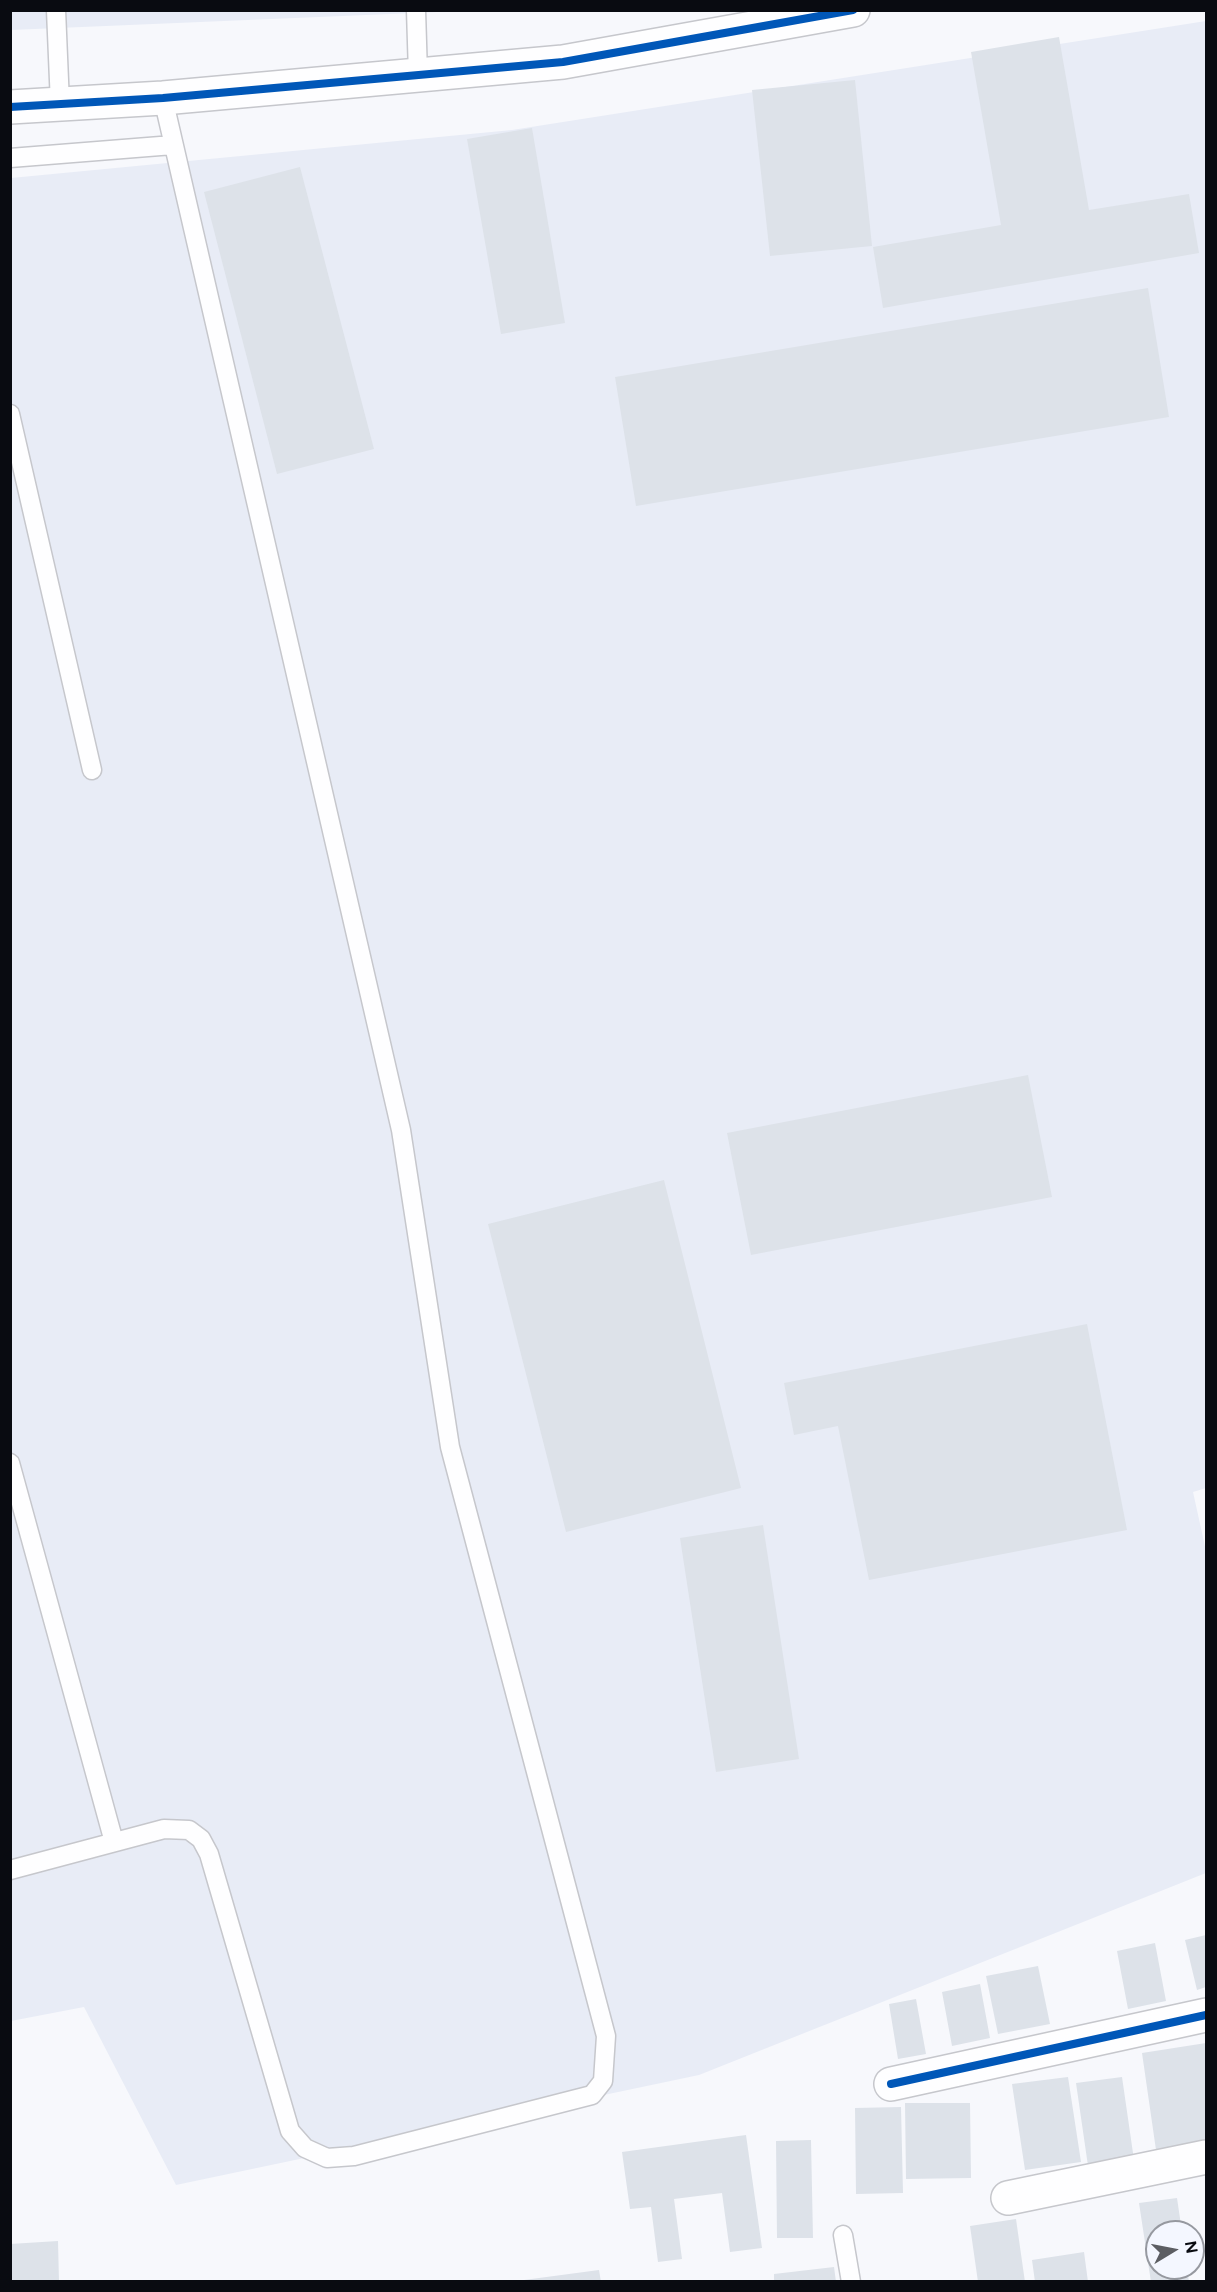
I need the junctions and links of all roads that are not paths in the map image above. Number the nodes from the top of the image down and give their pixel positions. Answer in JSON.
{"nodes":[{"id":1,"x":56,"y":10,"type":"edge"},
{"id":2,"x":416,"y":10,"type":"edge"},
{"id":3,"x":853,"y":10,"type":"edge"},
{"id":4,"x":418,"y":75,"type":"junction"},
{"id":5,"x":163,"y":98,"type":"junction"},
{"id":6,"x":60,"y":104,"type":"junction"},
{"id":7,"x":10,"y":107,"type":"edge"},
{"id":8,"x":173,"y":144,"type":"junction"},
{"id":9,"x":10,"y":158,"type":"edge"},
{"id":10,"x":10,"y":414,"type":"edge"},
{"id":11,"x":92,"y":770,"type":"dead end"},
{"id":12,"x":10,"y":1463,"type":"edge"},
{"id":13,"x":114,"y":1842,"type":"junction"},
{"id":14,"x":10,"y":1870,"type":"edge"},
{"id":15,"x":1206,"y":2015,"type":"edge"},
{"id":16,"x":891,"y":2084,"type":"dead end"},
{"id":17,"x":1206,"y":2157,"type":"edge"},
{"id":18,"x":1008,"y":2199,"type":"dead end"},
{"id":19,"x":843,"y":2235,"type":"dead end"},
{"id":20,"x":851,"y":2282,"type":"edge"}],
"edges":[{"from":1,"to":6,"type":"lane"},
{"from":2,"to":4,"type":"lane"},
{"from":3,"to":4,"type":"street"},
{"from":4,"to":5,"type":"street"},
{"from":5,"to":6,"type":"street"},
{"from":5,"to":8,"type":"lane"},
{"from":6,"to":7,"type":"street"},
{"from":8,"to":9,"type":"lane"},
{"from":8,"to":13,"type":"lane"},
{"from":10,"to":11,"type":"lane"},
{"from":12,"to":13,"type":"lane"},
{"from":13,"to":14,"type":"lane"},
{"from":15,"to":16,"type":"street"},
{"from":17,"to":18,"type":"street"},
{"from":19,"to":20,"type":"lane"}]}
